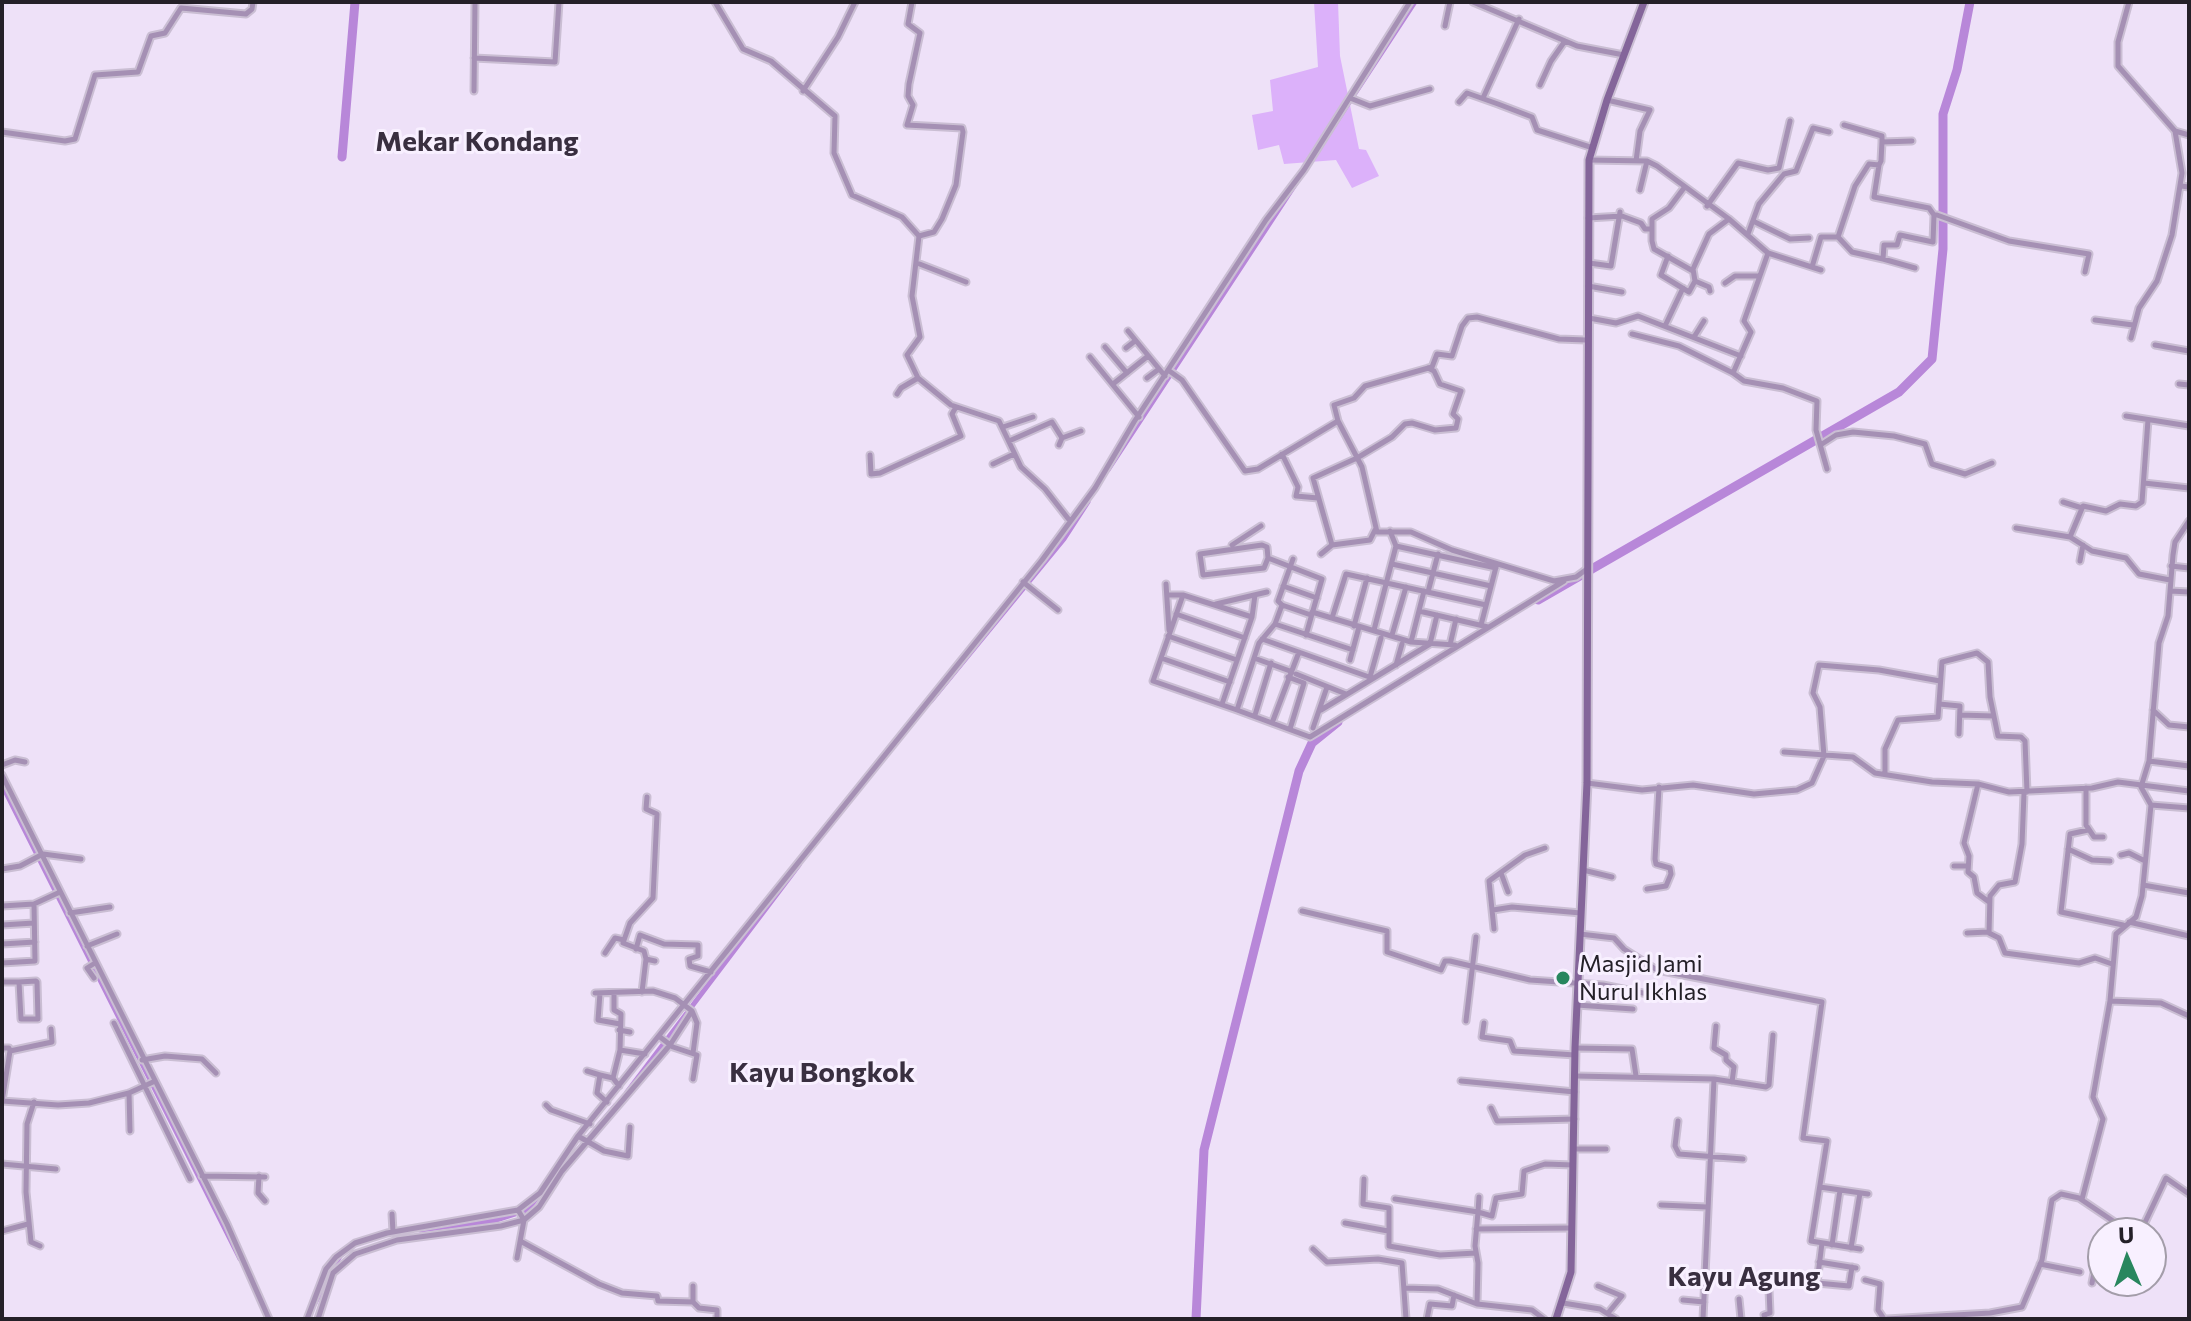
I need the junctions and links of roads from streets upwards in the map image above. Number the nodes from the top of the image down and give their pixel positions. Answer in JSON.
{"nodes":[{"id":1,"x":253,"y":2,"type":"edge"},
{"id":2,"x":475,"y":2,"type":"edge"},
{"id":3,"x":559,"y":2,"type":"edge"},
{"id":4,"x":715,"y":2,"type":"edge"},
{"id":5,"x":855,"y":2,"type":"edge"},
{"id":6,"x":912,"y":2,"type":"edge"},
{"id":7,"x":1410,"y":2,"type":"edge"},
{"id":8,"x":1450,"y":2,"type":"edge"},
{"id":9,"x":1473,"y":2,"type":"edge"},
{"id":10,"x":1644,"y":2,"type":"edge"},
{"id":11,"x":2129,"y":2,"type":"edge"},
{"id":12,"x":1519,"y":19,"type":"junction"},
{"id":13,"x":1445,"y":26,"type":"dead end"},
{"id":14,"x":1565,"y":41,"type":"junction"},
{"id":15,"x":1624,"y":55,"type":"junction"},
{"id":16,"x":474,"y":58,"type":"junction"},
{"id":17,"x":1540,"y":85,"type":"dead end"},
{"id":18,"x":1430,"y":89,"type":"dead end"},
{"id":19,"x":474,"y":91,"type":"dead end"},
{"id":20,"x":802,"y":91,"type":"junction"},
{"id":21,"x":1483,"y":98,"type":"junction"},
{"id":22,"x":1352,"y":100,"type":"junction"},
{"id":23,"x":1607,"y":100,"type":"junction"},
{"id":24,"x":1459,"y":102,"type":"dead end"},
{"id":25,"x":1790,"y":121,"type":"dead end"},
{"id":26,"x":1844,"y":125,"type":"dead end"},
{"id":27,"x":2175,"y":131,"type":"junction"},
{"id":28,"x":2,"y":132,"type":"edge"},
{"id":29,"x":1829,"y":132,"type":"dead end"},
{"id":30,"x":2189,"y":135,"type":"edge"},
{"id":31,"x":1912,"y":141,"type":"dead end"},
{"id":32,"x":1882,"y":142,"type":"junction"},
{"id":33,"x":1590,"y":147,"type":"junction"},
{"id":34,"x":1589,"y":160,"type":"junction"},
{"id":35,"x":1636,"y":161,"type":"junction"},
{"id":36,"x":1647,"y":161,"type":"junction"},
{"id":37,"x":1879,"y":165,"type":"junction"},
{"id":38,"x":1775,"y":170,"type":"junction"},
{"id":39,"x":1784,"y":174,"type":"junction"},
{"id":40,"x":2181,"y":186,"type":"junction"},
{"id":41,"x":2189,"y":187,"type":"edge"},
{"id":42,"x":1684,"y":188,"type":"junction"},
{"id":43,"x":1640,"y":190,"type":"dead end"},
{"id":44,"x":1707,"y":206,"type":"junction"},
{"id":45,"x":1619,"y":215,"type":"junction"},
{"id":46,"x":1935,"y":215,"type":"junction"},
{"id":47,"x":1588,"y":218,"type":"junction"},
{"id":48,"x":1729,"y":219,"type":"junction"},
{"id":49,"x":1755,"y":222,"type":"junction"},
{"id":50,"x":1652,"y":229,"type":"junction"},
{"id":51,"x":1748,"y":234,"type":"junction"},
{"id":52,"x":919,"y":236,"type":"junction"},
{"id":53,"x":1838,"y":237,"type":"junction"},
{"id":54,"x":1809,"y":238,"type":"dead end"},
{"id":55,"x":1768,"y":253,"type":"junction"},
{"id":56,"x":1668,"y":256,"type":"junction"},
{"id":57,"x":1883,"y":259,"type":"junction"},
{"id":58,"x":1588,"y":262,"type":"junction"},
{"id":59,"x":917,"y":263,"type":"junction"},
{"id":60,"x":1812,"y":267,"type":"junction"},
{"id":61,"x":1915,"y":268,"type":"dead end"},
{"id":62,"x":1821,"y":270,"type":"dead end"},
{"id":63,"x":1693,"y":271,"type":"junction"},
{"id":64,"x":2085,"y":272,"type":"dead end"},
{"id":65,"x":1758,"y":276,"type":"junction"},
{"id":66,"x":1695,"y":281,"type":"junction"},
{"id":67,"x":966,"y":282,"type":"dead end"},
{"id":68,"x":1725,"y":283,"type":"dead end"},
{"id":69,"x":1587,"y":286,"type":"junction"},
{"id":70,"x":1683,"y":288,"type":"junction"},
{"id":71,"x":1710,"y":291,"type":"dead end"},
{"id":72,"x":1622,"y":292,"type":"dead end"},
{"id":73,"x":1586,"y":318,"type":"junction"},
{"id":74,"x":2095,"y":320,"type":"dead end"},
{"id":75,"x":1704,"y":321,"type":"dead end"},
{"id":76,"x":2133,"y":325,"type":"junction"},
{"id":77,"x":1665,"y":326,"type":"junction"},
{"id":78,"x":1128,"y":331,"type":"dead end"},
{"id":79,"x":1632,"y":334,"type":"dead end"},
{"id":80,"x":1694,"y":337,"type":"junction"},
{"id":81,"x":2131,"y":338,"type":"dead end"},
{"id":82,"x":1586,"y":340,"type":"junction"},
{"id":83,"x":1135,"y":341,"type":"junction"},
{"id":84,"x":2155,"y":345,"type":"dead end"},
{"id":85,"x":1105,"y":347,"type":"dead end"},
{"id":86,"x":1126,"y":348,"type":"dead end"},
{"id":87,"x":2189,"y":351,"type":"edge"},
{"id":88,"x":1148,"y":356,"type":"junction"},
{"id":89,"x":1741,"y":356,"type":"junction"},
{"id":90,"x":1090,"y":357,"type":"dead end"},
{"id":91,"x":1428,"y":368,"type":"junction"},
{"id":92,"x":1159,"y":369,"type":"junction"},
{"id":93,"x":1127,"y":373,"type":"junction"},
{"id":94,"x":1733,"y":373,"type":"junction"},
{"id":95,"x":1170,"y":374,"type":"junction"},
{"id":96,"x":918,"y":378,"type":"junction"},
{"id":97,"x":1147,"y":378,"type":"dead end"},
{"id":98,"x":1113,"y":384,"type":"junction"},
{"id":99,"x":2179,"y":384,"type":"dead end"},
{"id":100,"x":2189,"y":385,"type":"edge"},
{"id":101,"x":897,"y":394,"type":"dead end"},
{"id":102,"x":956,"y":407,"type":"junction"},
{"id":103,"x":2126,"y":416,"type":"dead end"},
{"id":104,"x":1033,"y":417,"type":"dead end"},
{"id":105,"x":1139,"y":417,"type":"junction"},
{"id":106,"x":2148,"y":420,"type":"junction"},
{"id":107,"x":1338,"y":421,"type":"junction"},
{"id":108,"x":2189,"y":426,"type":"edge"},
{"id":109,"x":1003,"y":427,"type":"junction"},
{"id":110,"x":1081,"y":431,"type":"dead end"},
{"id":111,"x":1062,"y":438,"type":"junction"},
{"id":112,"x":1009,"y":441,"type":"junction"},
{"id":113,"x":1822,"y":443,"type":"junction"},
{"id":114,"x":1059,"y":445,"type":"dead end"},
{"id":115,"x":1014,"y":454,"type":"junction"},
{"id":116,"x":1282,"y":454,"type":"junction"},
{"id":117,"x":870,"y":455,"type":"dead end"},
{"id":118,"x":1357,"y":458,"type":"junction"},
{"id":119,"x":1992,"y":463,"type":"dead end"},
{"id":120,"x":993,"y":464,"type":"dead end"},
{"id":121,"x":1827,"y":469,"type":"dead end"},
{"id":122,"x":2144,"y":483,"type":"junction"},
{"id":123,"x":2189,"y":488,"type":"edge"},
{"id":124,"x":1318,"y":498,"type":"junction"},
{"id":125,"x":2063,"y":502,"type":"dead end"},
{"id":126,"x":2082,"y":508,"type":"junction"},
{"id":127,"x":1070,"y":521,"type":"junction"},
{"id":128,"x":2189,"y":521,"type":"edge"},
{"id":129,"x":1261,"y":526,"type":"dead end"},
{"id":130,"x":2016,"y":528,"type":"dead end"},
{"id":131,"x":1375,"y":530,"type":"junction"},
{"id":132,"x":1390,"y":531,"type":"junction"},
{"id":133,"x":2070,"y":537,"type":"junction"},
{"id":134,"x":1332,"y":545,"type":"junction"},
{"id":135,"x":2083,"y":545,"type":"junction"},
{"id":136,"x":1396,"y":546,"type":"junction"},
{"id":137,"x":1228,"y":548,"type":"junction"},
{"id":138,"x":1321,"y":554,"type":"dead end"},
{"id":139,"x":1438,"y":554,"type":"junction"},
{"id":140,"x":1268,"y":558,"type":"junction"},
{"id":141,"x":1293,"y":559,"type":"dead end"},
{"id":142,"x":2080,"y":561,"type":"dead end"},
{"id":143,"x":1392,"y":564,"type":"junction"},
{"id":144,"x":1496,"y":565,"type":"junction"},
{"id":145,"x":2171,"y":566,"type":"junction"},
{"id":146,"x":1290,"y":568,"type":"junction"},
{"id":147,"x":2189,"y":568,"type":"edge"},
{"id":148,"x":1587,"y":569,"type":"junction"},
{"id":149,"x":1433,"y":574,"type":"junction"},
{"id":150,"x":1367,"y":578,"type":"junction"},
{"id":151,"x":1566,"y":580,"type":"junction"},
{"id":152,"x":2170,"y":580,"type":"junction"},
{"id":153,"x":1025,"y":583,"type":"junction"},
{"id":154,"x":1387,"y":583,"type":"junction"},
{"id":155,"x":1166,"y":584,"type":"dead end"},
{"id":156,"x":1283,"y":586,"type":"junction"},
{"id":157,"x":1491,"y":586,"type":"junction"},
{"id":158,"x":1406,"y":587,"type":"junction"},
{"id":159,"x":2170,"y":591,"type":"junction"},
{"id":160,"x":1267,"y":592,"type":"dead end"},
{"id":161,"x":1426,"y":592,"type":"junction"},
{"id":162,"x":2189,"y":592,"type":"edge"},
{"id":163,"x":1167,"y":595,"type":"junction"},
{"id":164,"x":1183,"y":595,"type":"junction"},
{"id":165,"x":1255,"y":595,"type":"junction"},
{"id":166,"x":1317,"y":598,"type":"junction"},
{"id":167,"x":1215,"y":604,"type":"junction"},
{"id":168,"x":1282,"y":605,"type":"junction"},
{"id":169,"x":1486,"y":605,"type":"junction"},
{"id":170,"x":1058,"y":610,"type":"dead end"},
{"id":171,"x":1419,"y":611,"type":"junction"},
{"id":172,"x":1312,"y":613,"type":"junction"},
{"id":173,"x":1176,"y":614,"type":"junction"},
{"id":174,"x":1437,"y":615,"type":"junction"},
{"id":175,"x":1252,"y":617,"type":"junction"},
{"id":176,"x":1332,"y":618,"type":"junction"},
{"id":177,"x":1456,"y":619,"type":"junction"},
{"id":178,"x":1275,"y":624,"type":"junction"},
{"id":179,"x":1481,"y":625,"type":"junction"},
{"id":180,"x":1357,"y":626,"type":"junction"},
{"id":181,"x":1488,"y":627,"type":"junction"},
{"id":182,"x":1374,"y":630,"type":"junction"},
{"id":183,"x":1169,"y":635,"type":"junction"},
{"id":184,"x":1306,"y":635,"type":"junction"},
{"id":185,"x":1392,"y":635,"type":"junction"},
{"id":186,"x":1245,"y":638,"type":"junction"},
{"id":187,"x":1381,"y":638,"type":"dead end"},
{"id":188,"x":1262,"y":639,"type":"junction"},
{"id":189,"x":1411,"y":642,"type":"junction"},
{"id":190,"x":1402,"y":644,"type":"dead end"},
{"id":191,"x":1430,"y":644,"type":"junction"},
{"id":192,"x":1450,"y":645,"type":"junction"},
{"id":193,"x":1459,"y":645,"type":"junction"},
{"id":194,"x":1353,"y":650,"type":"junction"},
{"id":195,"x":1299,"y":652,"type":"junction"},
{"id":196,"x":1161,"y":658,"type":"junction"},
{"id":197,"x":1254,"y":658,"type":"junction"},
{"id":198,"x":1237,"y":660,"type":"junction"},
{"id":199,"x":1350,"y":660,"type":"dead end"},
{"id":200,"x":1271,"y":663,"type":"junction"},
{"id":201,"x":1396,"y":666,"type":"junction"},
{"id":202,"x":1291,"y":674,"type":"junction"},
{"id":203,"x":1371,"y":677,"type":"junction"},
{"id":204,"x":1940,"y":681,"type":"junction"},
{"id":205,"x":1230,"y":682,"type":"junction"},
{"id":206,"x":1327,"y":687,"type":"junction"},
{"id":207,"x":1346,"y":694,"type":"junction"},
{"id":208,"x":1222,"y":704,"type":"junction"},
{"id":209,"x":1939,"y":704,"type":"junction"},
{"id":210,"x":1237,"y":710,"type":"junction"},
{"id":211,"x":1321,"y":710,"type":"junction"},
{"id":212,"x":2152,"y":710,"type":"junction"},
{"id":213,"x":1255,"y":715,"type":"junction"},
{"id":214,"x":1960,"y":715,"type":"junction"},
{"id":215,"x":1993,"y":716,"type":"junction"},
{"id":216,"x":1272,"y":723,"type":"junction"},
{"id":217,"x":2189,"y":727,"type":"edge"},
{"id":218,"x":1313,"y":728,"type":"dead end"},
{"id":219,"x":1290,"y":729,"type":"junction"},
{"id":220,"x":1959,"y":734,"type":"dead end"},
{"id":221,"x":1784,"y":752,"type":"dead end"},
{"id":222,"x":1824,"y":756,"type":"junction"},
{"id":223,"x":2149,"y":761,"type":"junction"},
{"id":224,"x":25,"y":762,"type":"dead end"},
{"id":225,"x":2,"y":765,"type":"edge"},
{"id":226,"x":2189,"y":766,"type":"edge"},
{"id":227,"x":1885,"y":773,"type":"junction"},
{"id":228,"x":3,"y":780,"type":"edge"},
{"id":229,"x":1587,"y":783,"type":"junction"},
{"id":230,"x":1978,"y":784,"type":"junction"},
{"id":231,"x":1659,"y":787,"type":"junction"},
{"id":232,"x":2141,"y":787,"type":"junction"},
{"id":233,"x":2086,"y":788,"type":"junction"},
{"id":234,"x":2189,"y":791,"type":"edge"},
{"id":235,"x":2025,"y":792,"type":"junction"},
{"id":236,"x":647,"y":797,"type":"dead end"},
{"id":237,"x":2151,"y":805,"type":"junction"},
{"id":238,"x":2189,"y":808,"type":"edge"},
{"id":239,"x":2088,"y":830,"type":"junction"},
{"id":240,"x":2103,"y":837,"type":"dead end"},
{"id":241,"x":1545,"y":848,"type":"dead end"},
{"id":242,"x":2068,"y":849,"type":"junction"},
{"id":243,"x":40,"y":855,"type":"junction"},
{"id":244,"x":2121,"y":855,"type":"dead end"},
{"id":245,"x":81,"y":859,"type":"dead end"},
{"id":246,"x":2110,"y":861,"type":"dead end"},
{"id":247,"x":2145,"y":861,"type":"junction"},
{"id":248,"x":1954,"y":866,"type":"dead end"},
{"id":249,"x":1968,"y":866,"type":"junction"},
{"id":250,"x":2,"y":869,"type":"edge"},
{"id":251,"x":1583,"y":870,"type":"junction"},
{"id":252,"x":1501,"y":873,"type":"junction"},
{"id":253,"x":1612,"y":877,"type":"dead end"},
{"id":254,"x":2143,"y":885,"type":"junction"},
{"id":255,"x":1647,"y":889,"type":"dead end"},
{"id":256,"x":1508,"y":892,"type":"dead end"},
{"id":257,"x":56,"y":893,"type":"junction"},
{"id":258,"x":2189,"y":893,"type":"edge"},
{"id":259,"x":1989,"y":902,"type":"junction"},
{"id":260,"x":34,"y":904,"type":"junction"},
{"id":261,"x":2,"y":906,"type":"edge"},
{"id":262,"x":110,"y":907,"type":"dead end"},
{"id":263,"x":1493,"y":910,"type":"junction"},
{"id":264,"x":1302,"y":911,"type":"dead end"},
{"id":265,"x":70,"y":913,"type":"junction"},
{"id":266,"x":1581,"y":913,"type":"junction"},
{"id":267,"x":34,"y":923,"type":"junction"},
{"id":268,"x":2126,"y":924,"type":"junction"},
{"id":269,"x":2,"y":925,"type":"edge"},
{"id":270,"x":1494,"y":929,"type":"dead end"},
{"id":271,"x":1988,"y":932,"type":"junction"},
{"id":272,"x":1967,"y":933,"type":"dead end"},
{"id":273,"x":117,"y":934,"type":"dead end"},
{"id":274,"x":1580,"y":934,"type":"junction"},
{"id":275,"x":2189,"y":936,"type":"edge"},
{"id":276,"x":1476,"y":937,"type":"dead end"},
{"id":277,"x":624,"y":940,"type":"junction"},
{"id":278,"x":35,"y":942,"type":"junction"},
{"id":279,"x":2,"y":944,"type":"edge"},
{"id":280,"x":87,"y":946,"type":"junction"},
{"id":281,"x":636,"y":949,"type":"junction"},
{"id":282,"x":605,"y":953,"type":"dead end"},
{"id":283,"x":646,"y":959,"type":"junction"},
{"id":284,"x":655,"y":961,"type":"dead end"},
{"id":285,"x":2,"y":963,"type":"edge"},
{"id":286,"x":2112,"y":964,"type":"junction"},
{"id":287,"x":92,"y":965,"type":"junction"},
{"id":288,"x":1471,"y":967,"type":"junction"},
{"id":289,"x":711,"y":972,"type":"junction"},
{"id":290,"x":94,"y":978,"type":"dead end"},
{"id":291,"x":2,"y":982,"type":"edge"},
{"id":292,"x":19,"y":982,"type":"junction"},
{"id":293,"x":1577,"y":986,"type":"junction"},
{"id":294,"x":642,"y":992,"type":"junction"},
{"id":295,"x":614,"y":995,"type":"junction"},
{"id":296,"x":1668,"y":998,"type":"dead end"},
{"id":297,"x":2110,"y":1001,"type":"junction"},
{"id":298,"x":1576,"y":1005,"type":"junction"},
{"id":299,"x":688,"y":1008,"type":"junction"},
{"id":300,"x":1633,"y":1009,"type":"dead end"},
{"id":301,"x":2189,"y":1016,"type":"edge"},
{"id":302,"x":1466,"y":1021,"type":"dead end"},
{"id":303,"x":117,"y":1022,"type":"junction"},
{"id":304,"x":1484,"y":1023,"type":"dead end"},
{"id":305,"x":1716,"y":1026,"type":"dead end"},
{"id":306,"x":619,"y":1027,"type":"junction"},
{"id":307,"x":51,"y":1029,"type":"dead end"},
{"id":308,"x":630,"y":1032,"type":"dead end"},
{"id":309,"x":1773,"y":1035,"type":"dead end"},
{"id":310,"x":660,"y":1038,"type":"junction"},
{"id":311,"x":670,"y":1044,"type":"junction"},
{"id":312,"x":2,"y":1048,"type":"edge"},
{"id":313,"x":620,"y":1050,"type":"junction"},
{"id":314,"x":10,"y":1051,"type":"junction"},
{"id":315,"x":1575,"y":1052,"type":"junction"},
{"id":316,"x":134,"y":1053,"type":"junction"},
{"id":317,"x":693,"y":1053,"type":"junction"},
{"id":318,"x":645,"y":1057,"type":"junction"},
{"id":319,"x":142,"y":1060,"type":"junction"},
{"id":320,"x":653,"y":1065,"type":"junction"},
{"id":321,"x":587,"y":1071,"type":"dead end"},
{"id":322,"x":216,"y":1073,"type":"dead end"},
{"id":323,"x":600,"y":1075,"type":"junction"},
{"id":324,"x":1576,"y":1076,"type":"junction"},
{"id":325,"x":1636,"y":1076,"type":"junction"},
{"id":326,"x":613,"y":1078,"type":"junction"},
{"id":327,"x":693,"y":1079,"type":"dead end"},
{"id":328,"x":1714,"y":1079,"type":"junction"},
{"id":329,"x":1461,"y":1081,"type":"dead end"},
{"id":330,"x":1732,"y":1082,"type":"junction"},
{"id":331,"x":149,"y":1083,"type":"junction"},
{"id":332,"x":619,"y":1088,"type":"junction"},
{"id":333,"x":1576,"y":1092,"type":"junction"},
{"id":334,"x":129,"y":1093,"type":"junction"},
{"id":335,"x":628,"y":1096,"type":"junction"},
{"id":336,"x":2,"y":1101,"type":"edge"},
{"id":337,"x":34,"y":1102,"type":"junction"},
{"id":338,"x":607,"y":1102,"type":"junction"},
{"id":339,"x":546,"y":1105,"type":"dead end"},
{"id":340,"x":1491,"y":1108,"type":"dead end"},
{"id":341,"x":162,"y":1109,"type":"junction"},
{"id":342,"x":1576,"y":1118,"type":"junction"},
{"id":343,"x":1678,"y":1121,"type":"dead end"},
{"id":344,"x":590,"y":1124,"type":"junction"},
{"id":345,"x":630,"y":1127,"type":"dead end"},
{"id":346,"x":130,"y":1131,"type":"dead end"},
{"id":347,"x":583,"y":1140,"type":"junction"},
{"id":348,"x":1575,"y":1149,"type":"junction"},
{"id":349,"x":1606,"y":1149,"type":"dead end"},
{"id":350,"x":1711,"y":1156,"type":"junction"},
{"id":351,"x":1743,"y":1159,"type":"dead end"},
{"id":352,"x":2,"y":1164,"type":"edge"},
{"id":353,"x":27,"y":1164,"type":"junction"},
{"id":354,"x":1573,"y":1165,"type":"junction"},
{"id":355,"x":559,"y":1168,"type":"junction"},
{"id":356,"x":56,"y":1169,"type":"dead end"},
{"id":357,"x":202,"y":1176,"type":"junction"},
{"id":358,"x":190,"y":1179,"type":"dead end"},
{"id":359,"x":1364,"y":1179,"type":"dead end"},
{"id":360,"x":1820,"y":1187,"type":"junction"},
{"id":361,"x":1840,"y":1190,"type":"junction"},
{"id":362,"x":1860,"y":1193,"type":"junction"},
{"id":363,"x":1868,"y":1194,"type":"dead end"},
{"id":364,"x":2189,"y":1194,"type":"edge"},
{"id":365,"x":543,"y":1196,"type":"junction"},
{"id":366,"x":1479,"y":1197,"type":"dead end"},
{"id":367,"x":1395,"y":1199,"type":"dead end"},
{"id":368,"x":2082,"y":1199,"type":"junction"},
{"id":369,"x":265,"y":1201,"type":"dead end"},
{"id":370,"x":1661,"y":1205,"type":"dead end"},
{"id":371,"x":1707,"y":1207,"type":"junction"},
{"id":372,"x":1478,"y":1212,"type":"junction"},
{"id":373,"x":392,"y":1214,"type":"dead end"},
{"id":374,"x":521,"y":1215,"type":"junction"},
{"id":375,"x":2104,"y":1217,"type":"edge"},
{"id":376,"x":2148,"y":1217,"type":"edge"},
{"id":377,"x":487,"y":1223,"type":"junction"},
{"id":378,"x":1345,"y":1223,"type":"dead end"},
{"id":379,"x":28,"y":1224,"type":"junction"},
{"id":380,"x":1572,"y":1228,"type":"junction"},
{"id":381,"x":1476,"y":1229,"type":"junction"},
{"id":382,"x":2,"y":1231,"type":"edge"},
{"id":383,"x":1388,"y":1231,"type":"junction"},
{"id":384,"x":393,"y":1232,"type":"junction"},
{"id":385,"x":420,"y":1232,"type":"junction"},
{"id":386,"x":522,"y":1242,"type":"junction"},
{"id":387,"x":1822,"y":1243,"type":"junction"},
{"id":388,"x":1832,"y":1245,"type":"junction"},
{"id":389,"x":40,"y":1246,"type":"dead end"},
{"id":390,"x":1389,"y":1246,"type":"junction"},
{"id":391,"x":358,"y":1247,"type":"junction"},
{"id":392,"x":1851,"y":1248,"type":"junction"},
{"id":393,"x":1313,"y":1249,"type":"dead end"},
{"id":394,"x":1860,"y":1249,"type":"dead end"},
{"id":395,"x":1476,"y":1253,"type":"junction"},
{"id":396,"x":517,"y":1258,"type":"dead end"},
{"id":397,"x":1391,"y":1260,"type":"junction"},
{"id":398,"x":1819,"y":1262,"type":"junction"},
{"id":399,"x":2040,"y":1264,"type":"junction"},
{"id":400,"x":330,"y":1271,"type":"junction"},
{"id":401,"x":2080,"y":1272,"type":"dead end"},
{"id":402,"x":1865,"y":1280,"type":"dead end"},
{"id":403,"x":693,"y":1286,"type":"dead end"},
{"id":404,"x":1598,"y":1286,"type":"dead end"},
{"id":405,"x":1405,"y":1288,"type":"junction"},
{"id":406,"x":1769,"y":1290,"type":"dead end"},
{"id":407,"x":317,"y":1294,"type":"junction"},
{"id":408,"x":1454,"y":1295,"type":"junction"},
{"id":409,"x":326,"y":1298,"type":"junction"},
{"id":410,"x":1739,"y":1299,"type":"dead end"},
{"id":411,"x":1683,"y":1300,"type":"dead end"},
{"id":412,"x":693,"y":1302,"type":"junction"},
{"id":413,"x":1704,"y":1302,"type":"junction"},
{"id":414,"x":1563,"y":1303,"type":"junction"},
{"id":415,"x":1477,"y":1304,"type":"junction"},
{"id":416,"x":1608,"y":1313,"type":"junction"},
{"id":417,"x":1951,"y":1317,"type":"edge"},
{"id":418,"x":269,"y":1319,"type":"edge"},
{"id":419,"x":307,"y":1319,"type":"edge"},
{"id":420,"x":318,"y":1319,"type":"edge"},
{"id":421,"x":717,"y":1319,"type":"edge"},
{"id":422,"x":1406,"y":1319,"type":"edge"},
{"id":423,"x":1427,"y":1319,"type":"edge"},
{"id":424,"x":1544,"y":1319,"type":"edge"},
{"id":425,"x":1556,"y":1319,"type":"edge"},
{"id":426,"x":1616,"y":1319,"type":"edge"},
{"id":427,"x":1703,"y":1319,"type":"edge"},
{"id":428,"x":1741,"y":1319,"type":"edge"},
{"id":429,"x":1765,"y":1319,"type":"edge"},
{"id":430,"x":1886,"y":1319,"type":"edge"}],
"edges":[{"from":1,"to":28,"type":"street"},
{"from":2,"to":16,"type":"street"},
{"from":3,"to":16,"type":"street"},
{"from":4,"to":20,"type":"street"},
{"from":5,"to":20,"type":"street"},
{"from":6,"to":52,"type":"street"},
{"from":7,"to":22,"type":"street"},
{"from":8,"to":13,"type":"street"},
{"from":9,"to":12,"type":"street"},
{"from":10,"to":15,"type":"street"},
{"from":11,"to":27,"type":"street"},
{"from":12,"to":14,"type":"street"},
{"from":12,"to":21,"type":"street"},
{"from":14,"to":15,"type":"street"},
{"from":14,"to":17,"type":"street"},
{"from":15,"to":23,"type":"street"},
{"from":16,"to":19,"type":"street"},
{"from":18,"to":22,"type":"street"},
{"from":20,"to":52,"type":"street"},
{"from":21,"to":24,"type":"street"},
{"from":21,"to":33,"type":"street"},
{"from":22,"to":95,"type":"street"},
{"from":23,"to":33,"type":"street"},
{"from":23,"to":35,"type":"street"},
{"from":25,"to":38,"type":"street"},
{"from":26,"to":32,"type":"street"},
{"from":27,"to":30,"type":"street"},
{"from":27,"to":40,"type":"street"},
{"from":29,"to":39,"type":"street"},
{"from":31,"to":32,"type":"street"},
{"from":32,"to":37,"type":"street"},
{"from":33,"to":34,"type":"street"},
{"from":34,"to":35,"type":"street"},
{"from":34,"to":47,"type":"street"},
{"from":35,"to":36,"type":"street"},
{"from":36,"to":42,"type":"street"},
{"from":36,"to":43,"type":"street"},
{"from":37,"to":46,"type":"street"},
{"from":37,"to":53,"type":"street"},
{"from":38,"to":39,"type":"street"},
{"from":38,"to":44,"type":"street"},
{"from":39,"to":49,"type":"street"},
{"from":40,"to":41,"type":"street"},
{"from":40,"to":76,"type":"street"},
{"from":42,"to":44,"type":"street"},
{"from":42,"to":50,"type":"street"},
{"from":44,"to":48,"type":"street"},
{"from":45,"to":47,"type":"street"},
{"from":45,"to":50,"type":"street"},
{"from":45,"to":58,"type":"street"},
{"from":46,"to":57,"type":"street"},
{"from":46,"to":64,"type":"street"},
{"from":47,"to":58,"type":"street"},
{"from":48,"to":51,"type":"street"},
{"from":48,"to":63,"type":"street"},
{"from":49,"to":51,"type":"street"},
{"from":49,"to":54,"type":"street"},
{"from":50,"to":56,"type":"street"},
{"from":51,"to":55,"type":"street"},
{"from":52,"to":59,"type":"street"},
{"from":53,"to":57,"type":"street"},
{"from":53,"to":60,"type":"street"},
{"from":55,"to":60,"type":"street"},
{"from":55,"to":65,"type":"street"},
{"from":56,"to":63,"type":"street"},
{"from":56,"to":70,"type":"street"},
{"from":57,"to":61,"type":"street"},
{"from":58,"to":69,"type":"street"},
{"from":59,"to":67,"type":"street"},
{"from":59,"to":96,"type":"street"},
{"from":60,"to":62,"type":"street"},
{"from":63,"to":66,"type":"street"},
{"from":65,"to":68,"type":"street"},
{"from":65,"to":89,"type":"street"},
{"from":66,"to":70,"type":"street"},
{"from":66,"to":71,"type":"street"},
{"from":69,"to":72,"type":"street"},
{"from":69,"to":73,"type":"street"},
{"from":70,"to":77,"type":"street"},
{"from":73,"to":77,"type":"street"},
{"from":73,"to":82,"type":"street"},
{"from":74,"to":76,"type":"street"},
{"from":75,"to":80,"type":"street"},
{"from":76,"to":81,"type":"street"},
{"from":77,"to":80,"type":"street"},
{"from":78,"to":83,"type":"street"},
{"from":79,"to":94,"type":"street"},
{"from":80,"to":89,"type":"street"},
{"from":82,"to":91,"type":"street"},
{"from":82,"to":148,"type":"street"},
{"from":83,"to":86,"type":"street"},
{"from":83,"to":88,"type":"street"},
{"from":84,"to":87,"type":"street"},
{"from":85,"to":93,"type":"street"},
{"from":88,"to":92,"type":"street"},
{"from":88,"to":93,"type":"street"},
{"from":89,"to":94,"type":"street"},
{"from":90,"to":98,"type":"street"},
{"from":91,"to":107,"type":"street"},
{"from":91,"to":118,"type":"street"},
{"from":92,"to":95,"type":"street"},
{"from":92,"to":97,"type":"street"},
{"from":93,"to":98,"type":"street"},
{"from":94,"to":113,"type":"street"},
{"from":95,"to":105,"type":"street"},
{"from":95,"to":116,"type":"street"},
{"from":96,"to":101,"type":"street"},
{"from":96,"to":102,"type":"street"},
{"from":98,"to":105,"type":"street"},
{"from":99,"to":100,"type":"street"},
{"from":102,"to":109,"type":"street"},
{"from":102,"to":117,"type":"street"},
{"from":103,"to":106,"type":"street"},
{"from":104,"to":109,"type":"street"},
{"from":105,"to":127,"type":"street"},
{"from":106,"to":108,"type":"street"},
{"from":106,"to":122,"type":"street"},
{"from":107,"to":116,"type":"street"},
{"from":107,"to":118,"type":"street"},
{"from":109,"to":112,"type":"street"},
{"from":110,"to":111,"type":"street"},
{"from":111,"to":112,"type":"street"},
{"from":111,"to":114,"type":"street"},
{"from":112,"to":115,"type":"street"},
{"from":113,"to":119,"type":"street"},
{"from":113,"to":121,"type":"street"},
{"from":115,"to":120,"type":"street"},
{"from":115,"to":127,"type":"street"},
{"from":116,"to":124,"type":"street"},
{"from":118,"to":124,"type":"street"},
{"from":118,"to":131,"type":"street"},
{"from":122,"to":123,"type":"street"},
{"from":122,"to":126,"type":"street"},
{"from":124,"to":134,"type":"street"},
{"from":125,"to":126,"type":"street"},
{"from":126,"to":133,"type":"street"},
{"from":127,"to":153,"type":"street"},
{"from":128,"to":145,"type":"street"},
{"from":129,"to":137,"type":"street"},
{"from":130,"to":133,"type":"street"},
{"from":131,"to":132,"type":"street"},
{"from":131,"to":134,"type":"street"},
{"from":132,"to":136,"type":"street"},
{"from":132,"to":144,"type":"street"},
{"from":133,"to":135,"type":"street"},
{"from":134,"to":138,"type":"street"},
{"from":135,"to":142,"type":"street"},
{"from":135,"to":152,"type":"street"},
{"from":136,"to":139,"type":"street"},
{"from":136,"to":143,"type":"street"},
{"from":137,"to":140,"type":"street"},
{"from":137,"to":140,"type":"street"},
{"from":139,"to":144,"type":"street"},
{"from":139,"to":149,"type":"street"},
{"from":140,"to":146,"type":"street"},
{"from":141,"to":146,"type":"street"},
{"from":143,"to":149,"type":"street"},
{"from":143,"to":154,"type":"street"},
{"from":144,"to":151,"type":"street"},
{"from":144,"to":157,"type":"street"},
{"from":145,"to":147,"type":"street"},
{"from":145,"to":152,"type":"street"},
{"from":146,"to":156,"type":"street"},
{"from":146,"to":166,"type":"street"},
{"from":148,"to":151,"type":"street"},
{"from":148,"to":229,"type":"street"},
{"from":149,"to":157,"type":"street"},
{"from":149,"to":161,"type":"street"},
{"from":150,"to":154,"type":"street"},
{"from":150,"to":176,"type":"street"},
{"from":150,"to":180,"type":"street"},
{"from":151,"to":181,"type":"street"},
{"from":152,"to":159,"type":"street"},
{"from":153,"to":170,"type":"street"},
{"from":153,"to":289,"type":"street"},
{"from":154,"to":158,"type":"street"},
{"from":154,"to":182,"type":"street"},
{"from":155,"to":163,"type":"street"},
{"from":156,"to":166,"type":"street"},
{"from":156,"to":168,"type":"street"},
{"from":157,"to":169,"type":"street"},
{"from":158,"to":161,"type":"street"},
{"from":158,"to":185,"type":"street"},
{"from":159,"to":162,"type":"street"},
{"from":159,"to":212,"type":"street"},
{"from":160,"to":165,"type":"street"},
{"from":161,"to":169,"type":"street"},
{"from":161,"to":171,"type":"street"},
{"from":163,"to":164,"type":"street"},
{"from":163,"to":183,"type":"street"},
{"from":164,"to":167,"type":"street"},
{"from":164,"to":173,"type":"street"},
{"from":165,"to":167,"type":"street"},
{"from":165,"to":175,"type":"street"},
{"from":166,"to":172,"type":"street"},
{"from":167,"to":175,"type":"street"},
{"from":168,"to":172,"type":"street"},
{"from":168,"to":178,"type":"street"},
{"from":169,"to":179,"type":"street"},
{"from":171,"to":174,"type":"street"},
{"from":171,"to":189,"type":"street"},
{"from":172,"to":176,"type":"street"},
{"from":172,"to":184,"type":"street"},
{"from":173,"to":183,"type":"street"},
{"from":173,"to":186,"type":"street"},
{"from":174,"to":177,"type":"street"},
{"from":174,"to":191,"type":"street"},
{"from":175,"to":186,"type":"street"},
{"from":176,"to":180,"type":"street"},
{"from":177,"to":179,"type":"street"},
{"from":177,"to":192,"type":"street"},
{"from":178,"to":184,"type":"street"},
{"from":178,"to":188,"type":"street"},
{"from":179,"to":181,"type":"street"},
{"from":180,"to":182,"type":"street"},
{"from":180,"to":194,"type":"street"},
{"from":181,"to":193,"type":"street"},
{"from":182,"to":185,"type":"street"},
{"from":183,"to":196,"type":"street"},
{"from":183,"to":198,"type":"street"},
{"from":184,"to":194,"type":"street"},
{"from":185,"to":189,"type":"street"},
{"from":186,"to":198,"type":"street"},
{"from":187,"to":203,"type":"street"},
{"from":188,"to":195,"type":"street"},
{"from":188,"to":197,"type":"street"},
{"from":189,"to":191,"type":"street"},
{"from":190,"to":201,"type":"street"},
{"from":191,"to":192,"type":"street"},
{"from":191,"to":201,"type":"street"},
{"from":192,"to":193,"type":"street"},
{"from":193,"to":219,"type":"street"},
{"from":194,"to":199,"type":"street"},
{"from":195,"to":202,"type":"street"},
{"from":195,"to":203,"type":"street"},
{"from":196,"to":205,"type":"street"},
{"from":196,"to":208,"type":"street"},
{"from":197,"to":200,"type":"street"},
{"from":197,"to":210,"type":"street"},
{"from":198,"to":205,"type":"street"},
{"from":200,"to":202,"type":"street"},
{"from":200,"to":213,"type":"street"},
{"from":201,"to":203,"type":"street"},
{"from":202,"to":206,"type":"street"},
{"from":202,"to":216,"type":"street"},
{"from":202,"to":219,"type":"street"},
{"from":203,"to":207,"type":"street"},
{"from":204,"to":209,"type":"street"},
{"from":204,"to":215,"type":"street"},
{"from":204,"to":222,"type":"street"},
{"from":205,"to":208,"type":"street"},
{"from":206,"to":207,"type":"street"},
{"from":206,"to":211,"type":"street"},
{"from":207,"to":211,"type":"street"},
{"from":208,"to":210,"type":"street"},
{"from":209,"to":214,"type":"street"},
{"from":209,"to":227,"type":"street"},
{"from":210,"to":213,"type":"street"},
{"from":211,"to":218,"type":"street"},
{"from":212,"to":217,"type":"street"},
{"from":212,"to":223,"type":"street"},
{"from":213,"to":216,"type":"street"},
{"from":214,"to":215,"type":"street"},
{"from":214,"to":220,"type":"street"},
{"from":215,"to":235,"type":"street"},
{"from":216,"to":219,"type":"street"},
{"from":221,"to":222,"type":"street"},
{"from":222,"to":227,"type":"street"},
{"from":222,"to":231,"type":"street"},
{"from":223,"to":226,"type":"street"},
{"from":223,"to":232,"type":"street"},
{"from":224,"to":225,"type":"street"},
{"from":227,"to":230,"type":"street"},
{"from":228,"to":243,"type":"street"},
{"from":229,"to":231,"type":"street"},
{"from":229,"to":251,"type":"street"},
{"from":230,"to":235,"type":"street"},
{"from":230,"to":249,"type":"street"},
{"from":231,"to":255,"type":"street"},
{"from":232,"to":233,"type":"street"},
{"from":232,"to":234,"type":"street"},
{"from":232,"to":237,"type":"street"},
{"from":233,"to":235,"type":"street"},
{"from":233,"to":239,"type":"street"},
{"from":235,"to":259,"type":"street"},
{"from":236,"to":277,"type":"street"},
{"from":237,"to":238,"type":"street"},
{"from":237,"to":247,"type":"street"},
{"from":239,"to":240,"type":"street"},
{"from":239,"to":242,"type":"street"},
{"from":241,"to":252,"type":"street"},
{"from":242,"to":246,"type":"street"},
{"from":242,"to":268,"type":"street"},
{"from":243,"to":245,"type":"street"},
{"from":243,"to":250,"type":"street"},
{"from":243,"to":257,"type":"street"},
{"from":244,"to":247,"type":"street"},
{"from":247,"to":254,"type":"street"},
{"from":248,"to":249,"type":"street"},
{"from":249,"to":259,"type":"street"},
{"from":251,"to":253,"type":"street"},
{"from":251,"to":266,"type":"street"},
{"from":252,"to":256,"type":"street"},
{"from":252,"to":263,"type":"street"},
{"from":254,"to":258,"type":"street"},
{"from":254,"to":268,"type":"street"},
{"from":257,"to":260,"type":"street"},
{"from":257,"to":265,"type":"street"},
{"from":259,"to":271,"type":"street"},
{"from":260,"to":261,"type":"street"},
{"from":260,"to":267,"type":"street"},
{"from":262,"to":265,"type":"street"},
{"from":263,"to":266,"type":"street"},
{"from":263,"to":270,"type":"street"},
{"from":264,"to":288,"type":"street"},
{"from":265,"to":280,"type":"street"},
{"from":266,"to":274,"type":"street"},
{"from":267,"to":269,"type":"street"},
{"from":267,"to":278,"type":"street"},
{"from":268,"to":275,"type":"street"},
{"from":268,"to":286,"type":"street"},
{"from":271,"to":272,"type":"street"},
{"from":271,"to":286,"type":"street"},
{"from":273,"to":280,"type":"street"},
{"from":274,"to":293,"type":"street"},
{"from":274,"to":360,"type":"street"},
{"from":276,"to":288,"type":"street"},
{"from":277,"to":281,"type":"street"},
{"from":277,"to":282,"type":"street"},
{"from":278,"to":279,"type":"street"},
{"from":278,"to":285,"type":"street"},
{"from":280,"to":287,"type":"street"},
{"from":281,"to":283,"type":"street"},
{"from":281,"to":289,"type":"street"},
{"from":283,"to":284,"type":"street"},
{"from":283,"to":294,"type":"street"},
{"from":286,"to":297,"type":"street"},
{"from":287,"to":290,"type":"street"},
{"from":287,"to":303,"type":"street"},
{"from":288,"to":293,"type":"street"},
{"from":288,"to":302,"type":"street"},
{"from":289,"to":299,"type":"street"},
{"from":291,"to":292,"type":"street"},
{"from":292,"to":292,"type":"street"},
{"from":293,"to":296,"type":"street"},
{"from":293,"to":298,"type":"street"},
{"from":294,"to":295,"type":"street"},
{"from":294,"to":299,"type":"street"},
{"from":295,"to":306,"type":"street"},
{"from":295,"to":306,"type":"street"},
{"from":297,"to":301,"type":"street"},
{"from":297,"to":368,"type":"street"},
{"from":298,"to":300,"type":"street"},
{"from":298,"to":315,"type":"street"},
{"from":299,"to":310,"type":"street"},
{"from":299,"to":311,"type":"street"},
{"from":299,"to":317,"type":"street"},
{"from":303,"to":316,"type":"street"},
{"from":303,"to":316,"type":"street"},
{"from":304,"to":315,"type":"street"},
{"from":305,"to":330,"type":"street"},
{"from":306,"to":308,"type":"street"},
{"from":306,"to":313,"type":"street"},
{"from":307,"to":314,"type":"street"},
{"from":309,"to":330,"type":"street"},
{"from":310,"to":311,"type":"street"},
{"from":310,"to":318,"type":"street"},
{"from":311,"to":317,"type":"street"},
{"from":311,"to":320,"type":"street"},
{"from":312,"to":314,"type":"street"},
{"from":313,"to":318,"type":"street"},
{"from":313,"to":326,"type":"street"},
{"from":314,"to":336,"type":"street"},
{"from":315,"to":324,"type":"street"},
{"from":315,"to":325,"type":"street"},
{"from":316,"to":319,"type":"street"},
{"from":316,"to":331,"type":"street"},
{"from":317,"to":327,"type":"street"},
{"from":318,"to":320,"type":"street"},
{"from":318,"to":332,"type":"street"},
{"from":319,"to":322,"type":"street"},
{"from":319,"to":331,"type":"street"},
{"from":320,"to":335,"type":"street"},
{"from":321,"to":323,"type":"street"},
{"from":323,"to":326,"type":"street"},
{"from":323,"to":338,"type":"street"},
{"from":324,"to":325,"type":"street"},
{"from":324,"to":333,"type":"street"},
{"from":325,"to":328,"type":"street"},
{"from":326,"to":332,"type":"street"},
{"from":328,"to":330,"type":"street"},
{"from":328,"to":350,"type":"street"},
{"from":329,"to":333,"type":"street"},
{"from":331,"to":334,"type":"street"},
{"from":331,"to":341,"type":"street"},
{"from":332,"to":335,"type":"street"},
{"from":332,"to":338,"type":"street"},
{"from":333,"to":342,"type":"street"},
{"from":334,"to":337,"type":"street"},
{"from":334,"to":346,"type":"street"},
{"from":335,"to":347,"type":"street"},
{"from":336,"to":337,"type":"street"},
{"from":337,"to":353,"type":"street"},
{"from":338,"to":344,"type":"street"},
{"from":339,"to":344,"type":"street"},
{"from":340,"to":342,"type":"street"},
{"from":341,"to":357,"type":"street"},
{"from":341,"to":358,"type":"street"},
{"from":342,"to":348,"type":"street"},
{"from":343,"to":350,"type":"street"},
{"from":344,"to":347,"type":"street"},
{"from":345,"to":347,"type":"street"},
{"from":347,"to":355,"type":"street"},
{"from":347,"to":355,"type":"street"},
{"from":348,"to":349,"type":"street"},
{"from":348,"to":354,"type":"street"},
{"from":350,"to":351,"type":"street"},
{"from":350,"to":371,"type":"street"},
{"from":352,"to":353,"type":"street"},
{"from":353,"to":356,"type":"street"},
{"from":353,"to":379,"type":"street"},
{"from":354,"to":372,"type":"street"},
{"from":354,"to":380,"type":"street"},
{"from":355,"to":365,"type":"street"},
{"from":357,"to":369,"type":"street"},
{"from":357,"to":418,"type":"street"},
{"from":359,"to":383,"type":"street"},
{"from":360,"to":361,"type":"street"},
{"from":360,"to":387,"type":"street"},
{"from":361,"to":362,"type":"street"},
{"from":361,"to":388,"type":"street"},
{"from":362,"to":363,"type":"street"},
{"from":362,"to":392,"type":"street"},
{"from":364,"to":376,"type":"street"},
{"from":365,"to":374,"type":"street"},
{"from":365,"to":374,"type":"street"},
{"from":366,"to":372,"type":"street"},
{"from":367,"to":372,"type":"street"},
{"from":368,"to":375,"type":"street"},
{"from":368,"to":399,"type":"street"},
{"from":370,"to":371,"type":"street"},
{"from":371,"to":413,"type":"street"},
{"from":372,"to":381,"type":"street"},
{"from":373,"to":384,"type":"street"},
{"from":374,"to":377,"type":"street"},
{"from":374,"to":377,"type":"street"},
{"from":374,"to":386,"type":"street"},
{"from":377,"to":385,"type":"street"},
{"from":377,"to":385,"type":"street"},
{"from":378,"to":383,"type":"street"},
{"from":379,"to":382,"type":"street"},
{"from":379,"to":389,"type":"street"},
{"from":380,"to":381,"type":"street"},
{"from":380,"to":414,"type":"street"},
{"from":381,"to":395,"type":"street"},
{"from":383,"to":390,"type":"street"},
{"from":384,"to":385,"type":"street"},
{"from":384,"to":391,"type":"street"},
{"from":385,"to":391,"type":"street"},
{"from":386,"to":396,"type":"street"},
{"from":386,"to":412,"type":"street"},
{"from":387,"to":388,"type":"street"},
{"from":387,"to":398,"type":"street"},
{"from":388,"to":392,"type":"street"},
{"from":390,"to":395,"type":"street"},
{"from":390,"to":397,"type":"street"},
{"from":391,"to":400,"type":"street"},
{"from":392,"to":394,"type":"street"},
{"from":393,"to":397,"type":"street"},
{"from":395,"to":415,"type":"street"},
{"from":397,"to":405,"type":"street"},
{"from":398,"to":398,"type":"street"},
{"from":399,"to":401,"type":"street"},
{"from":399,"to":417,"type":"street"},
{"from":400,"to":407,"type":"street"},
{"from":400,"to":409,"type":"street"},
{"from":402,"to":430,"type":"street"},
{"from":403,"to":412,"type":"street"},
{"from":404,"to":416,"type":"street"},
{"from":405,"to":408,"type":"street"},
{"from":405,"to":422,"type":"street"},
{"from":406,"to":429,"type":"street"},
{"from":407,"to":409,"type":"street"},
{"from":407,"to":419,"type":"street"},
{"from":408,"to":415,"type":"street"},
{"from":408,"to":423,"type":"street"},
{"from":409,"to":420,"type":"street"},
{"from":410,"to":428,"type":"street"},
{"from":411,"to":413,"type":"street"},
{"from":412,"to":421,"type":"street"},
{"from":413,"to":427,"type":"street"},
{"from":414,"to":416,"type":"street"},
{"from":414,"to":425,"type":"street"},
{"from":415,"to":424,"type":"street"},
{"from":416,"to":426,"type":"street"},
{"from":417,"to":430,"type":"street"}]}
